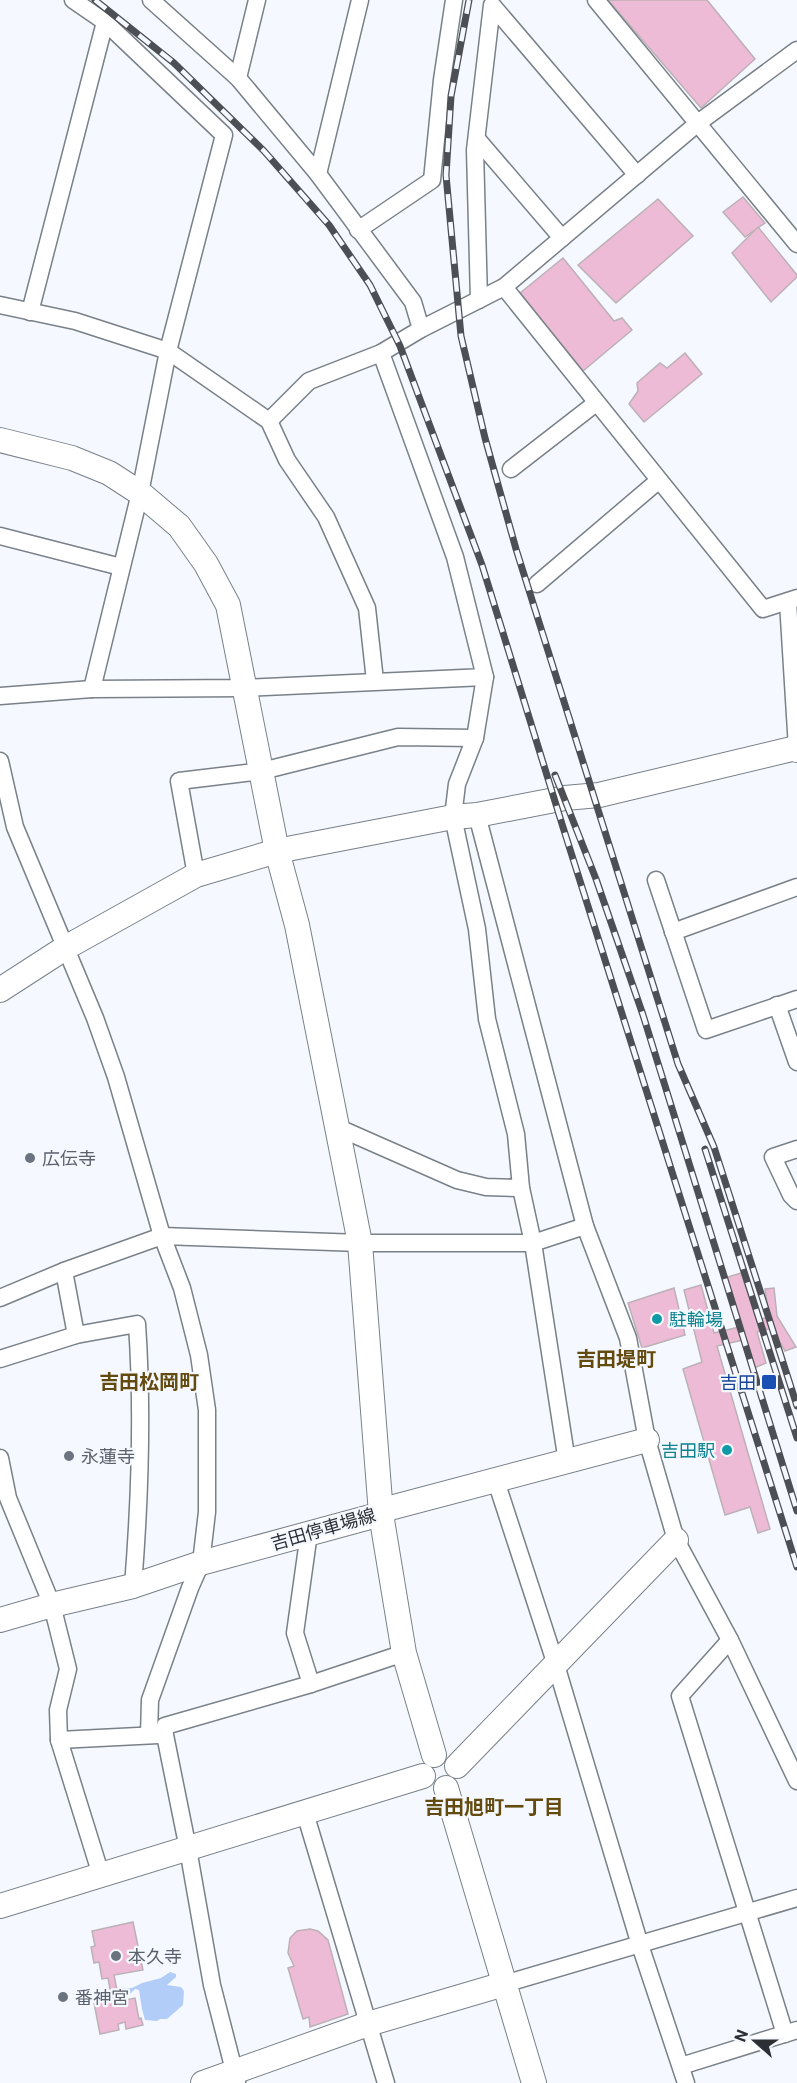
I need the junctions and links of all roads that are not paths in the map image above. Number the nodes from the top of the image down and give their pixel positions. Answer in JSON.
{"nodes":[{"id":1,"x":73,"y":0,"type":"edge"},
{"id":2,"x":257,"y":0,"type":"edge"},
{"id":3,"x":360,"y":0,"type":"edge"},
{"id":4,"x":454,"y":0,"type":"edge"},
{"id":5,"x":596,"y":0,"type":"edge"},
{"id":6,"x":493,"y":2,"type":"edge"},
{"id":7,"x":159,"y":3,"type":"edge"},
{"id":8,"x":105,"y":22,"type":"junction"},
{"id":9,"x":797,"y":50,"type":"edge"},
{"id":10,"x":238,"y":78,"type":"junction"},
{"id":11,"x":698,"y":123,"type":"junction"},
{"id":12,"x":477,"y":139,"type":"junction"},
{"id":13,"x":318,"y":174,"type":"junction"},
{"id":14,"x":637,"y":175,"type":"junction"},
{"id":15,"x":358,"y":230,"type":"junction"},
{"id":16,"x":562,"y":238,"type":"junction"},
{"id":17,"x":797,"y":244,"type":"edge"},
{"id":18,"x":504,"y":287,"type":"junction"},
{"id":19,"x":479,"y":300,"type":"junction"},
{"id":20,"x":0,"y":305,"type":"edge"},
{"id":21,"x":30,"y":312,"type":"junction"},
{"id":22,"x":421,"y":329,"type":"junction"},
{"id":23,"x":168,"y":351,"type":"junction"},
{"id":24,"x":381,"y":353,"type":"junction"},
{"id":25,"x":596,"y":403,"type":"junction"},
{"id":26,"x":269,"y":421,"type":"junction"},
{"id":27,"x":0,"y":440,"type":"edge"},
{"id":28,"x":512,"y":470,"type":"dead end"},
{"id":29,"x":658,"y":481,"type":"junction"},
{"id":30,"x":140,"y":493,"type":"junction"},
{"id":31,"x":0,"y":536,"type":"edge"},
{"id":32,"x":121,"y":567,"type":"junction"},
{"id":33,"x":537,"y":584,"type":"dead end"},
{"id":34,"x":793,"y":600,"type":"edge"},
{"id":35,"x":484,"y":677,"type":"junction"},
{"id":36,"x":375,"y":681,"type":"junction"},
{"id":37,"x":244,"y":688,"type":"junction"},
{"id":38,"x":92,"y":689,"type":"junction"},
{"id":39,"x":0,"y":696,"type":"edge"},
{"id":40,"x":475,"y":738,"type":"junction"},
{"id":41,"x":797,"y":749,"type":"edge"},
{"id":42,"x":0,"y":761,"type":"edge"},
{"id":43,"x":262,"y":771,"type":"junction"},
{"id":44,"x":465,"y":816,"type":"junction"},
{"id":45,"x":277,"y":850,"type":"junction"},
{"id":46,"x":196,"y":874,"type":"junction"},
{"id":47,"x":656,"y":880,"type":"dead end"},
{"id":48,"x":797,"y":887,"type":"edge"},
{"id":49,"x":673,"y":932,"type":"junction"},
{"id":50,"x":65,"y":948,"type":"junction"},
{"id":51,"x":0,"y":990,"type":"edge"},
{"id":52,"x":797,"y":999,"type":"edge"},
{"id":53,"x":777,"y":1005,"type":"junction"},
{"id":54,"x":797,"y":1062,"type":"edge"},
{"id":55,"x":339,"y":1128,"type":"junction"},
{"id":56,"x":797,"y":1149,"type":"edge"},
{"id":57,"x":521,"y":1188,"type":"junction"},
{"id":58,"x":797,"y":1201,"type":"edge"},
{"id":59,"x":585,"y":1226,"type":"junction"},
{"id":60,"x":162,"y":1236,"type":"junction"},
{"id":61,"x":533,"y":1243,"type":"junction"},
{"id":62,"x":360,"y":1244,"type":"junction"},
{"id":63,"x":64,"y":1271,"type":"junction"},
{"id":64,"x":0,"y":1298,"type":"edge"},
{"id":65,"x":76,"y":1335,"type":"junction"},
{"id":66,"x":0,"y":1359,"type":"edge"},
{"id":67,"x":647,"y":1440,"type":"junction"},
{"id":68,"x":0,"y":1458,"type":"edge"},
{"id":69,"x":567,"y":1462,"type":"junction"},
{"id":70,"x":496,"y":1481,"type":"junction"},
{"id":71,"x":4,"y":1499,"type":"edge"},
{"id":72,"x":381,"y":1514,"type":"junction"},
{"id":73,"x":309,"y":1533,"type":"junction"},
{"id":74,"x":676,"y":1540,"type":"junction"},
{"id":75,"x":201,"y":1563,"type":"junction"},
{"id":76,"x":133,"y":1586,"type":"junction"},
{"id":77,"x":52,"y":1605,"type":"junction"},
{"id":78,"x":0,"y":1620,"type":"edge"},
{"id":79,"x":730,"y":1640,"type":"junction"},
{"id":80,"x":404,"y":1653,"type":"junction"},
{"id":81,"x":556,"y":1665,"type":"junction"},
{"id":82,"x":311,"y":1684,"type":"junction"},
{"id":83,"x":157,"y":1735,"type":"junction"},
{"id":84,"x":59,"y":1740,"type":"junction"},
{"id":85,"x":434,"y":1755,"type":"junction"},
{"id":86,"x":457,"y":1766,"type":"junction"},
{"id":87,"x":423,"y":1776,"type":"junction"},
{"id":88,"x":797,"y":1781,"type":"edge"},
{"id":89,"x":446,"y":1788,"type":"junction"},
{"id":90,"x":305,"y":1813,"type":"junction"},
{"id":91,"x":188,"y":1849,"type":"junction"},
{"id":92,"x":101,"y":1875,"type":"junction"},
{"id":93,"x":797,"y":1898,"type":"edge"},
{"id":94,"x":0,"y":1906,"type":"edge"},
{"id":95,"x":747,"y":1913,"type":"junction"},
{"id":96,"x":640,"y":1945,"type":"junction"},
{"id":97,"x":504,"y":1984,"type":"junction"},
{"id":98,"x":368,"y":2024,"type":"junction"},
{"id":99,"x":791,"y":2032,"type":"edge"},
{"id":100,"x":681,"y":2066,"type":"junction"},
{"id":101,"x":222,"y":2080,"type":"edge"},
{"id":102,"x":386,"y":2083,"type":"edge"},
{"id":103,"x":534,"y":2083,"type":"edge"},
{"id":104,"x":686,"y":2083,"type":"edge"}],
"edges":[{"from":1,"to":8,"type":"street"},
{"from":2,"to":10,"type":"street"},
{"from":3,"to":13,"type":"street"},
{"from":4,"to":15,"type":"street"},
{"from":5,"to":11,"type":"street"},
{"from":6,"to":12,"type":"street"},
{"from":6,"to":14,"type":"street"},
{"from":7,"to":10,"type":"street"},
{"from":8,"to":21,"type":"street"},
{"from":8,"to":23,"type":"street"},
{"from":9,"to":11,"type":"street"},
{"from":10,"to":13,"type":"street"},
{"from":11,"to":14,"type":"street"},
{"from":11,"to":17,"type":"street"},
{"from":12,"to":16,"type":"street"},
{"from":12,"to":19,"type":"street"},
{"from":13,"to":15,"type":"street"},
{"from":14,"to":16,"type":"street"},
{"from":15,"to":22,"type":"street"},
{"from":16,"to":18,"type":"street"},
{"from":18,"to":19,"type":"street"},
{"from":18,"to":25,"type":"street"},
{"from":19,"to":22,"type":"street"},
{"from":20,"to":21,"type":"street"},
{"from":21,"to":23,"type":"street"},
{"from":22,"to":24,"type":"street"},
{"from":23,"to":26,"type":"street"},
{"from":23,"to":30,"type":"street"},
{"from":24,"to":26,"type":"street"},
{"from":24,"to":35,"type":"street"},
{"from":25,"to":28,"type":"street"},
{"from":25,"to":29,"type":"street"},
{"from":26,"to":36,"type":"street"},
{"from":27,"to":30,"type":"street"},
{"from":29,"to":33,"type":"street"},
{"from":29,"to":34,"type":"street"},
{"from":30,"to":32,"type":"street"},
{"from":30,"to":37,"type":"street"},
{"from":31,"to":32,"type":"street"},
{"from":32,"to":38,"type":"street"},
{"from":34,"to":41,"type":"street"},
{"from":35,"to":36,"type":"street"},
{"from":35,"to":40,"type":"street"},
{"from":36,"to":37,"type":"street"},
{"from":37,"to":38,"type":"street"},
{"from":37,"to":43,"type":"street"},
{"from":38,"to":39,"type":"street"},
{"from":40,"to":43,"type":"street"},
{"from":40,"to":44,"type":"street"},
{"from":41,"to":44,"type":"street"},
{"from":42,"to":50,"type":"street"},
{"from":43,"to":45,"type":"street"},
{"from":43,"to":46,"type":"street"},
{"from":44,"to":45,"type":"street"},
{"from":44,"to":57,"type":"street"},
{"from":44,"to":59,"type":"street"},
{"from":45,"to":46,"type":"street"},
{"from":45,"to":55,"type":"street"},
{"from":46,"to":50,"type":"street"},
{"from":47,"to":49,"type":"street"},
{"from":48,"to":49,"type":"street"},
{"from":49,"to":53,"type":"street"},
{"from":50,"to":51,"type":"street"},
{"from":50,"to":60,"type":"street"},
{"from":52,"to":53,"type":"street"},
{"from":53,"to":54,"type":"street"},
{"from":55,"to":57,"type":"street"},
{"from":55,"to":62,"type":"street"},
{"from":56,"to":58,"type":"street"},
{"from":57,"to":61,"type":"street"},
{"from":59,"to":61,"type":"street"},
{"from":59,"to":67,"type":"street"},
{"from":60,"to":62,"type":"street"},
{"from":60,"to":63,"type":"street"},
{"from":60,"to":75,"type":"street"},
{"from":61,"to":62,"type":"street"},
{"from":61,"to":69,"type":"street"},
{"from":62,"to":72,"type":"street"},
{"from":63,"to":64,"type":"street"},
{"from":63,"to":65,"type":"street"},
{"from":65,"to":66,"type":"street"},
{"from":65,"to":76,"type":"street"},
{"from":67,"to":69,"type":"street","name":"吉田停車場線"},
{"from":67,"to":74,"type":"street"},
{"from":68,"to":71,"type":"street"},
{"from":69,"to":70,"type":"street","name":"吉田停車場線"},
{"from":70,"to":72,"type":"street","name":"吉田停車場線"},
{"from":70,"to":81,"type":"street"},
{"from":71,"to":77,"type":"street"},
{"from":72,"to":73,"type":"street","name":"吉田停車場線"},
{"from":72,"to":80,"type":"street"},
{"from":73,"to":75,"type":"street","name":"吉田停車場線"},
{"from":73,"to":82,"type":"street"},
{"from":74,"to":79,"type":"street"},
{"from":74,"to":81,"type":"street"},
{"from":75,"to":76,"type":"street","name":"吉田停車場線"},
{"from":75,"to":83,"type":"street"},
{"from":76,"to":77,"type":"street","name":"吉田停車場線"},
{"from":77,"to":78,"type":"street","name":"吉田停車場線"},
{"from":77,"to":84,"type":"street"},
{"from":79,"to":88,"type":"street"},
{"from":79,"to":95,"type":"street"},
{"from":80,"to":82,"type":"street"},
{"from":80,"to":85,"type":"street"},
{"from":81,"to":86,"type":"street"},
{"from":81,"to":96,"type":"street"},
{"from":82,"to":83,"type":"street"},
{"from":83,"to":84,"type":"street"},
{"from":83,"to":91,"type":"street"},
{"from":84,"to":92,"type":"street"},
{"from":85,"to":86,"type":"street"},
{"from":85,"to":87,"type":"street"},
{"from":86,"to":89,"type":"street"},
{"from":87,"to":89,"type":"street"},
{"from":87,"to":90,"type":"street"},
{"from":89,"to":97,"type":"street"},
{"from":90,"to":91,"type":"street"},
{"from":90,"to":98,"type":"street"},
{"from":91,"to":92,"type":"street"},
{"from":91,"to":101,"type":"street"},
{"from":92,"to":94,"type":"street"},
{"from":93,"to":95,"type":"street"},
{"from":95,"to":96,"type":"street"},
{"from":95,"to":99,"type":"street"},
{"from":96,"to":97,"type":"street"},
{"from":96,"to":100,"type":"street"},
{"from":97,"to":98,"type":"street"},
{"from":97,"to":103,"type":"street"},
{"from":98,"to":101,"type":"street"},
{"from":98,"to":102,"type":"street"},
{"from":99,"to":100,"type":"street"},
{"from":100,"to":104,"type":"street"}]}
